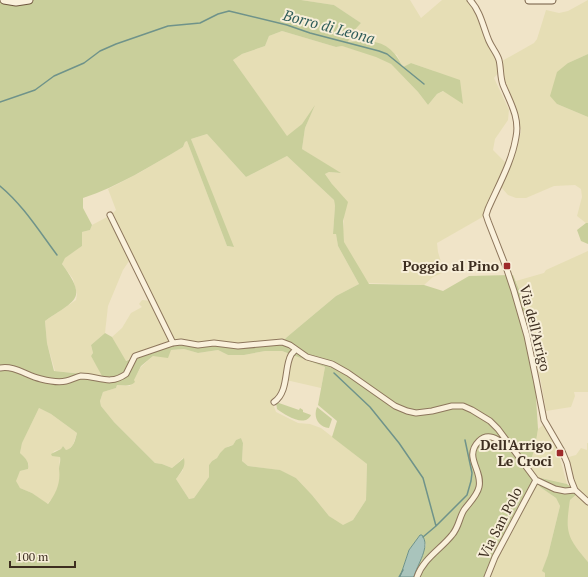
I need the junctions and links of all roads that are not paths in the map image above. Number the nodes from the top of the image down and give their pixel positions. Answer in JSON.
{"nodes":[{"id":1,"x":4,"y":0,"type":"edge"},
{"id":2,"x":29,"y":0,"type":"edge"},
{"id":3,"x":470,"y":0,"type":"edge"},
{"id":4,"x":529,"y":0,"type":"edge"},
{"id":5,"x":552,"y":0,"type":"edge"},
{"id":6,"x":110,"y":215,"type":"dead end"},
{"id":7,"x":173,"y":342,"type":"junction"},
{"id":8,"x":295,"y":350,"type":"junction"},
{"id":9,"x":0,"y":368,"type":"edge"},
{"id":10,"x":274,"y":402,"type":"dead end"},
{"id":11,"x":512,"y":448,"type":"junction"},
{"id":12,"x":536,"y":480,"type":"junction"},
{"id":13,"x":575,"y":490,"type":"junction"},
{"id":14,"x":588,"y":502,"type":"edge"},
{"id":15,"x":417,"y":577,"type":"edge"},
{"id":16,"x":487,"y":577,"type":"edge"}],
"edges":[{"from":1,"to":2,"type":"main road"},
{"from":3,"to":13,"type":"street","name":"Via dell'Arrigo"},
{"from":4,"to":5,"type":"main road"},
{"from":6,"to":7,"type":"street"},
{"from":7,"to":8,"type":"street"},
{"from":7,"to":9,"type":"street"},
{"from":8,"to":10,"type":"street"},
{"from":8,"to":11,"type":"street"},
{"from":11,"to":12,"type":"street"},
{"from":11,"to":15,"type":"street"},
{"from":12,"to":13,"type":"street"},
{"from":12,"to":16,"type":"street","name":"Via San Polo"},
{"from":13,"to":14,"type":"street","name":"Via dell'Arrigo"}]}
